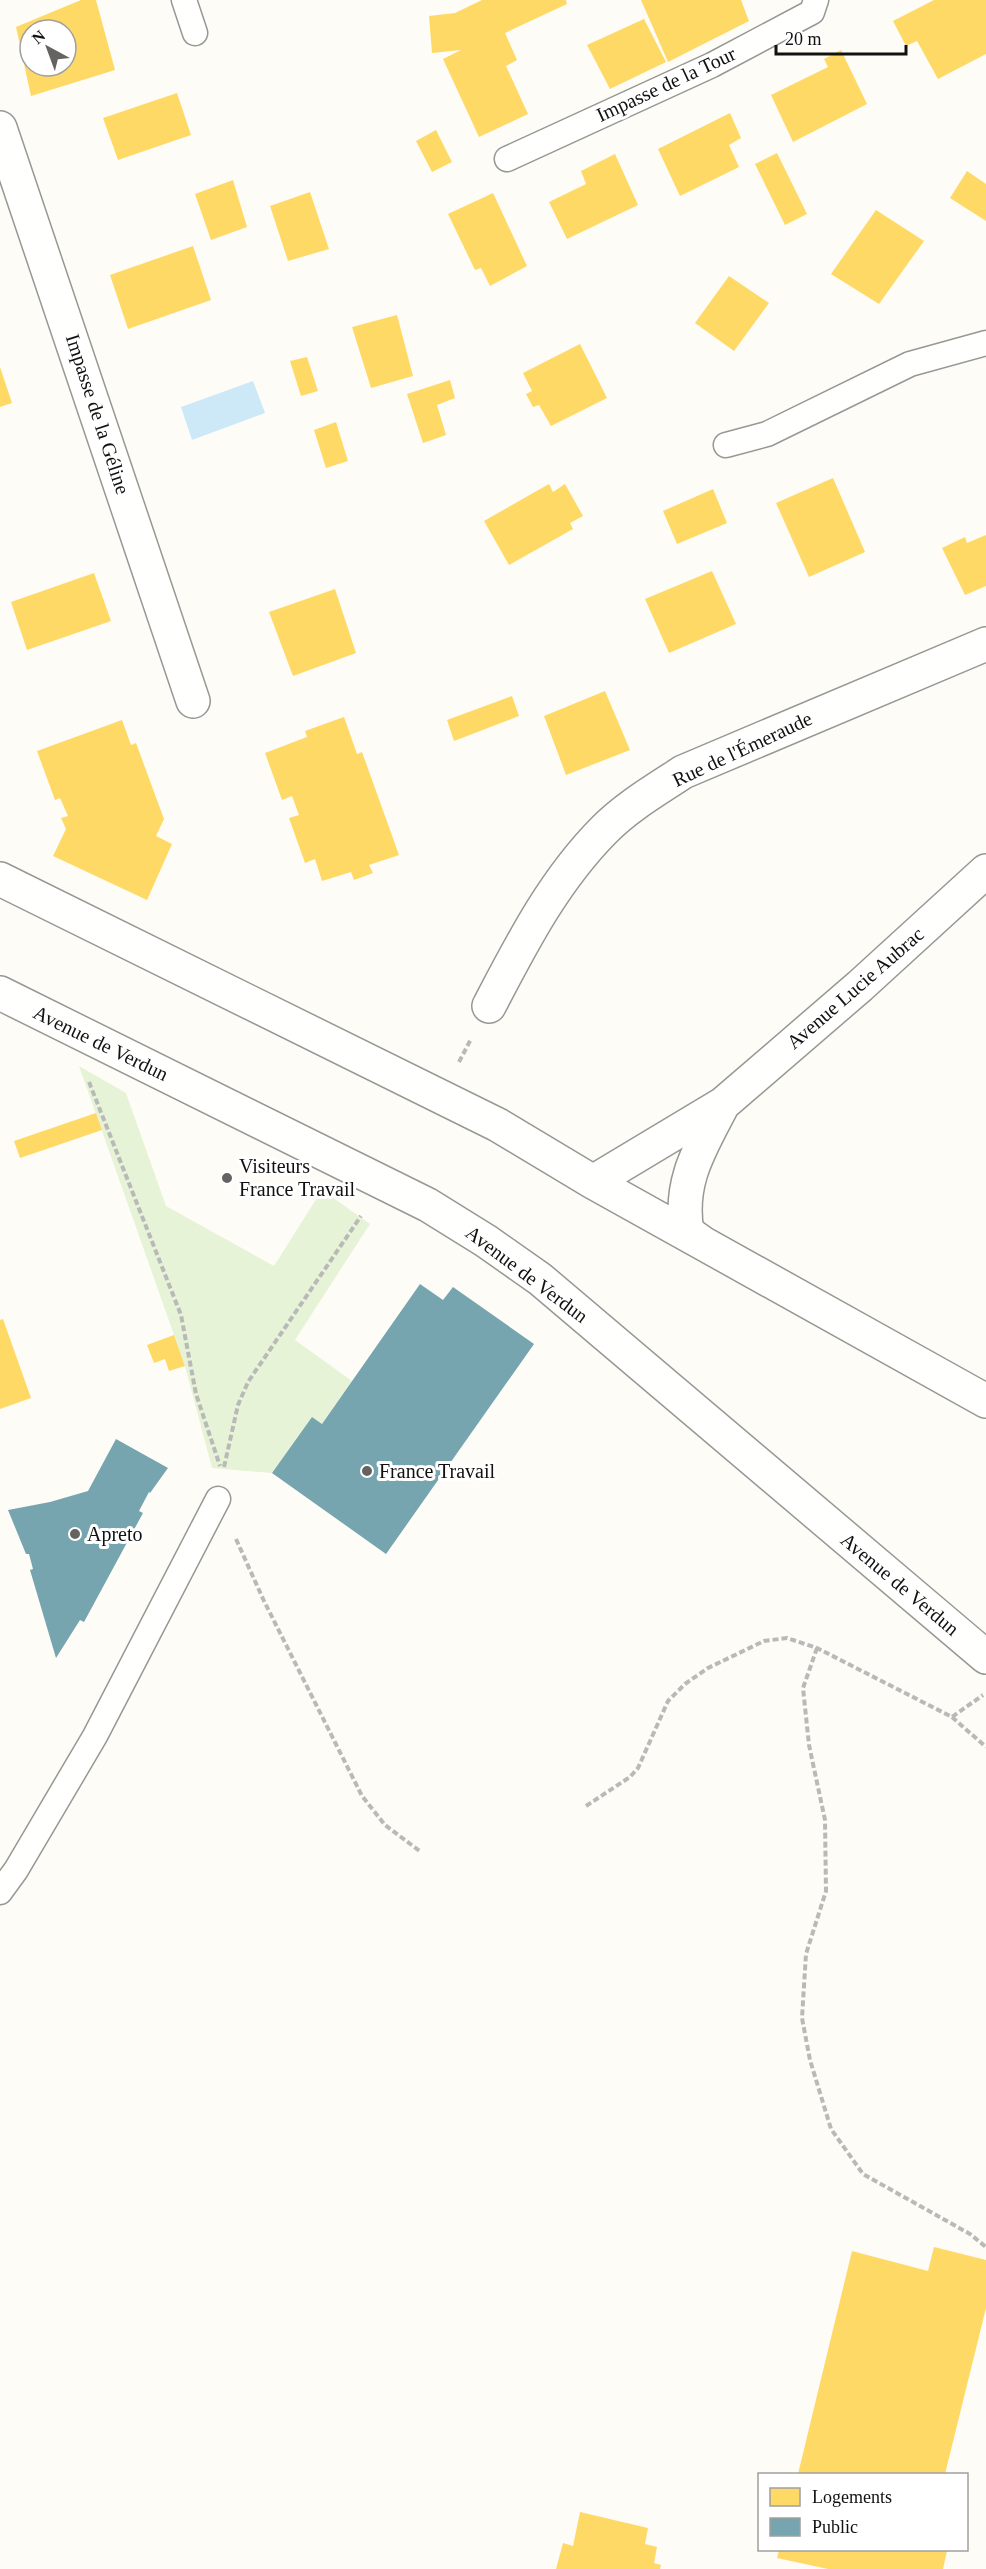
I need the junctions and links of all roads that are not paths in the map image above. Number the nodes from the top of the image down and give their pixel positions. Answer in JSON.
{"nodes":[{"id":1,"x":184,"y":0,"type":"edge"},
{"id":2,"x":816,"y":0,"type":"edge"},
{"id":3,"x":195,"y":33,"type":"dead end"},
{"id":4,"x":0,"y":128,"type":"edge"},
{"id":5,"x":507,"y":159,"type":"dead end"},
{"id":6,"x":986,"y":343,"type":"edge"},
{"id":7,"x":726,"y":445,"type":"dead end"},
{"id":8,"x":986,"y":645,"type":"edge"},
{"id":9,"x":193,"y":701,"type":"dead end"},
{"id":10,"x":986,"y":872,"type":"edge"},
{"id":11,"x":0,"y":879,"type":"edge"},
{"id":12,"x":0,"y":993,"type":"edge"},
{"id":13,"x":489,"y":1006,"type":"road end"},
{"id":14,"x":723,"y":1104,"type":"junction"},
{"id":15,"x":593,"y":1182,"type":"junction"},
{"id":16,"x":703,"y":1243,"type":"junction"},
{"id":17,"x":986,"y":1401,"type":"edge"},
{"id":18,"x":218,"y":1499,"type":"road end"},
{"id":19,"x":986,"y":1657,"type":"edge"},
{"id":20,"x":0,"y":1892,"type":"edge"}],
"edges":[{"from":1,"to":3,"type":"lane"},
{"from":2,"to":5,"type":"lane","name":"Impasse de la Tour"},
{"from":4,"to":9,"type":"street","name":"Impasse de la Géline"},
{"from":6,"to":7,"type":"lane"},
{"from":8,"to":13,"type":"street","name":"Rue de l'Émeraude"},
{"from":10,"to":14,"type":"street","name":"Avenue Lucie Aubrac"},
{"from":11,"to":15,"type":"street"},
{"from":12,"to":19,"type":"street","name":"Avenue de Verdun"},
{"from":14,"to":15,"type":"street","name":"Avenue Lucie Aubrac"},
{"from":14,"to":16,"type":"street","name":"Avenue Lucie Aubrac"},
{"from":15,"to":16,"type":"street"},
{"from":16,"to":17,"type":"street"},
{"from":18,"to":20,"type":"lane"}]}
